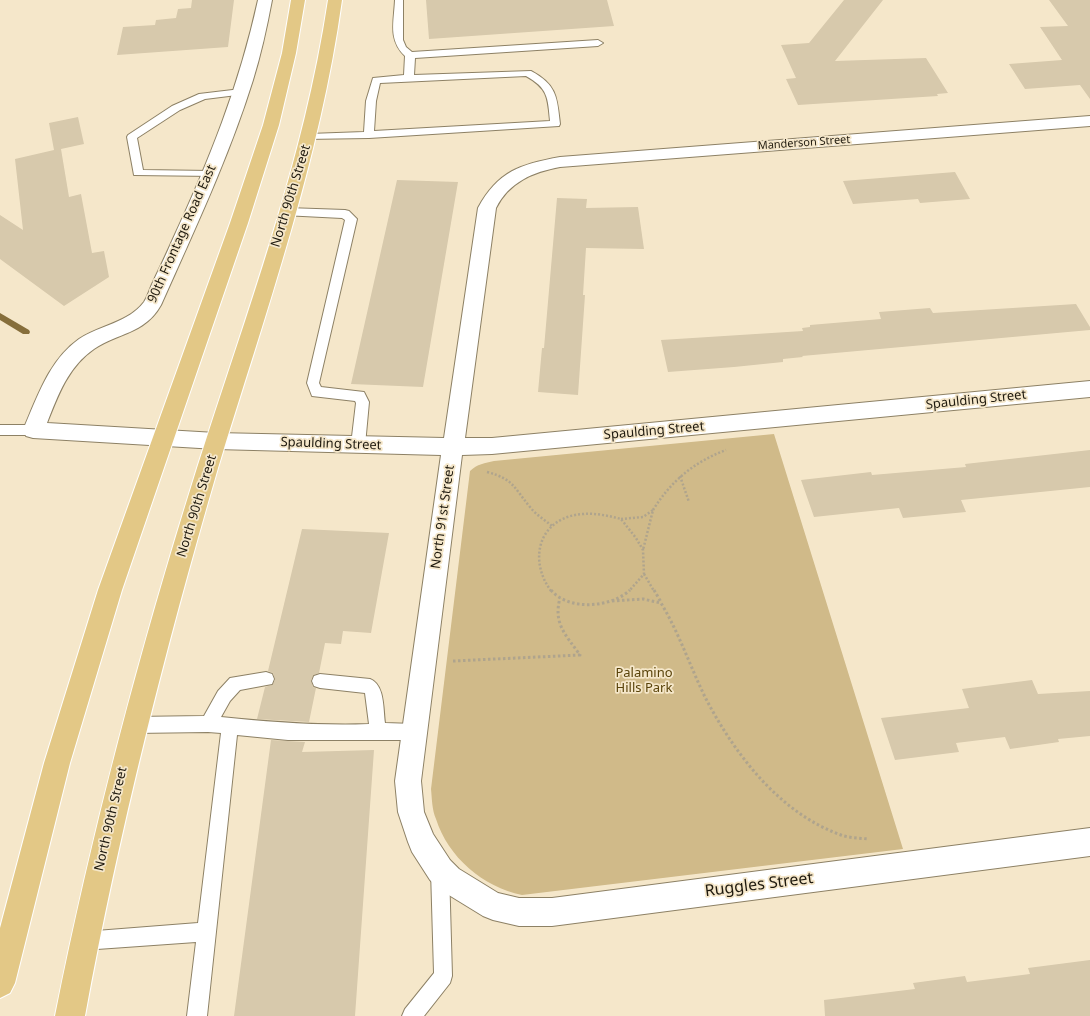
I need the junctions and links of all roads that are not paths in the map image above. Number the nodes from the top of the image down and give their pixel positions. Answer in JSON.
{"nodes":[{"id":1,"x":265,"y":0,"type":"edge"},
{"id":2,"x":298,"y":0,"type":"edge"},
{"id":3,"x":335,"y":0,"type":"edge"},
{"id":4,"x":399,"y":0,"type":"edge"},
{"id":5,"x":598,"y":43,"type":"dead end"},
{"id":6,"x":410,"y":55,"type":"junction"},
{"id":7,"x":409,"y":78,"type":"junction"},
{"id":8,"x":241,"y":92,"type":"junction"},
{"id":9,"x":1090,"y":121,"type":"edge"},
{"id":10,"x":369,"y":135,"type":"junction"},
{"id":11,"x":309,"y":137,"type":"junction"},
{"id":12,"x":520,"y":173,"type":"joint"},
{"id":13,"x":210,"y":174,"type":"junction"},
{"id":14,"x":287,"y":212,"type":"junction"},
{"id":15,"x":1090,"y":388,"type":"edge"},
{"id":16,"x":0,"y":430,"type":"edge"},
{"id":17,"x":33,"y":430,"type":"junction"},
{"id":18,"x":163,"y":438,"type":"junction"},
{"id":19,"x":216,"y":440,"type":"junction"},
{"id":20,"x":358,"y":445,"type":"junction"},
{"id":21,"x":453,"y":447,"type":"junction"},
{"id":22,"x":266,"y":679,"type":"dead end"},
{"id":23,"x":320,"y":681,"type":"dead end"},
{"id":24,"x":208,"y":724,"type":"junction"},
{"id":25,"x":134,"y":725,"type":"junction"},
{"id":26,"x":230,"y":727,"type":"junction"},
{"id":27,"x":378,"y":731,"type":"junction"},
{"id":28,"x":414,"y":732,"type":"junction"},
{"id":29,"x":1090,"y":842,"type":"edge"},
{"id":30,"x":440,"y":870,"type":"junction"},
{"id":31,"x":206,"y":932,"type":"junction"},
{"id":32,"x":83,"y":941,"type":"junction"},
{"id":33,"x":3,"y":958,"type":"edge"},
{"id":34,"x":0,"y":983,"type":"edge"},
{"id":35,"x":70,"y":1016,"type":"edge"},
{"id":36,"x":197,"y":1016,"type":"edge"},
{"id":37,"x":412,"y":1016,"type":"edge"}],
"edges":[{"from":1,"to":8,"type":"street","name":"90th Frontage Road East"},
{"from":2,"to":18,"type":"main road"},
{"from":3,"to":11,"type":"main road","name":"North 90th Street"},
{"from":4,"to":6,"type":"lane"},
{"from":5,"to":6,"type":"lane"},
{"from":6,"to":7,"type":"lane"},
{"from":7,"to":10,"type":"lane"},
{"from":7,"to":10,"type":"lane"},
{"from":8,"to":13,"type":"street","name":"90th Frontage Road East"},
{"from":8,"to":13,"type":"lane"},
{"from":9,"to":12,"type":"street","name":"Manderson Street"},
{"from":10,"to":11,"type":"lane"},
{"from":11,"to":14,"type":"main road","name":"North 90th Street"},
{"from":12,"to":21,"type":"street","name":"North 91st Street"},
{"from":13,"to":17,"type":"street","name":"90th Frontage Road East"},
{"from":14,"to":19,"type":"main road","name":"North 90th Street"},
{"from":14,"to":20,"type":"lane"},
{"from":15,"to":21,"type":"street","name":"Spaulding Street"},
{"from":16,"to":17,"type":"lane"},
{"from":17,"to":18,"type":"street"},
{"from":18,"to":19,"type":"street"},
{"from":18,"to":33,"type":"main road"},
{"from":19,"to":20,"type":"street","name":"Spaulding Street"},
{"from":19,"to":25,"type":"main road","name":"North 90th Street"},
{"from":20,"to":21,"type":"street","name":"Spaulding Street"},
{"from":21,"to":28,"type":"street","name":"North 91st Street"},
{"from":22,"to":24,"type":"lane"},
{"from":23,"to":27,"type":"lane"},
{"from":24,"to":25,"type":"lane"},
{"from":24,"to":26,"type":"lane"},
{"from":25,"to":32,"type":"main road","name":"North 90th Street"},
{"from":26,"to":27,"type":"lane"},
{"from":26,"to":31,"type":"lane"},
{"from":27,"to":28,"type":"lane"},
{"from":28,"to":30,"type":"street","name":"North 91st Street"},
{"from":29,"to":30,"type":"street","name":"Ruggles Street"},
{"from":30,"to":37,"type":"lane"},
{"from":31,"to":32,"type":"lane"},
{"from":31,"to":36,"type":"lane"},
{"from":32,"to":35,"type":"main road","name":"North 90th Street"},
{"from":33,"to":34,"type":"main road"}]}
